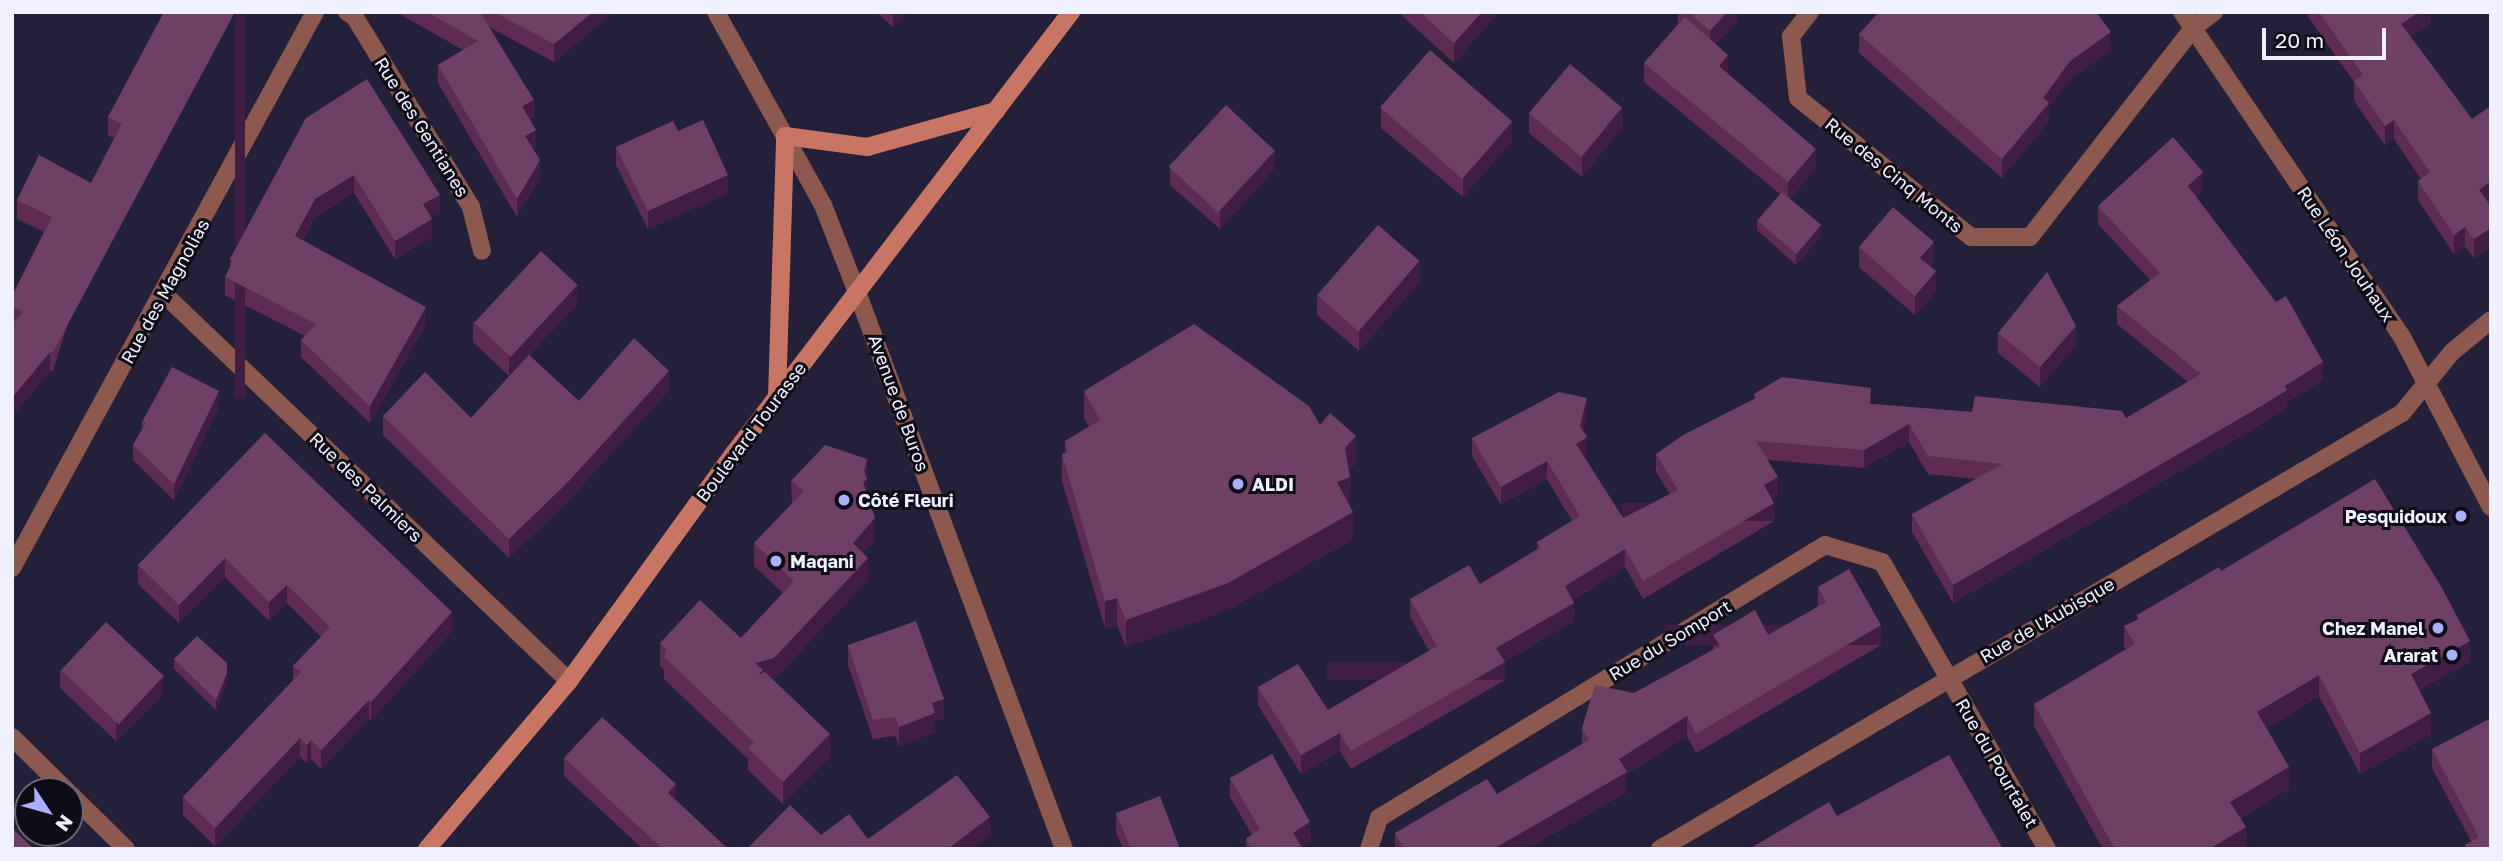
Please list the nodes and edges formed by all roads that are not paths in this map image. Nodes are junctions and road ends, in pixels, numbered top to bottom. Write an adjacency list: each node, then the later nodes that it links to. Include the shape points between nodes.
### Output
1 (315, 12): 13 (street, Rue des Magnolias)
2 (346, 12): 11 (street, Rue des Gentianes, via 354,16 471,207)
3 (716, 12): 10 (street, Avenue de Buros)
4 (1071, 12): 9 (main road, Boulevard Tourasse)
5 (1810, 12): 8 (street, Rue des Cinq Monts, via 1791,36 1798,98 1971,237 2030,237)
6 (2182, 12): 8 (street, Rue Léon Jouhaux)
7 (2214, 12): 8 (street)
8 (2194, 27): 15 (street, Rue Léon Jouhaux, via 2402,337)
9 (996, 111): 10 (main road, via 867,147); 12 (main road, Boulevard Tourasse)
10 (785, 136): 12 (street, Avenue de Buros, via 831,222); 16 (main road)
11 (482, 251)
12 (857, 292): 16 (main road, Boulevard Tourasse); 26 (street, Avenue de Buros)
13 (164, 294): 18 (street, Rue des Magnolias); 20 (street, Rue des Palmiers)
14 (2491, 320): 15 (street, Rue de l'Aubisque, via 2452,352)
15 (2427, 382): 17 (street, Rue Léon Jouhaux); 19 (street, Rue de l'Aubisque, via 2402,413)
16 (777, 397): 20 (main road, Boulevard Tourasse)
17 (2491, 507)
18 (12, 568)
19 (1947, 678): 27 (street, Rue du Somport, via 1882,562 1825,545 1379,818); 28 (street, Rue de l'Aubisque); 29 (street, Rue du Pourtalet)
20 (569, 681): 25 (main road, Boulevard Tourasse)
21 (12, 737): 22 (street)
22 (53, 777)
23 (84, 807): 24 (street)
24 (126, 849)
25 (427, 849)
26 (1063, 849)
27 (1369, 849)
28 (1660, 849)
29 (2047, 849)

